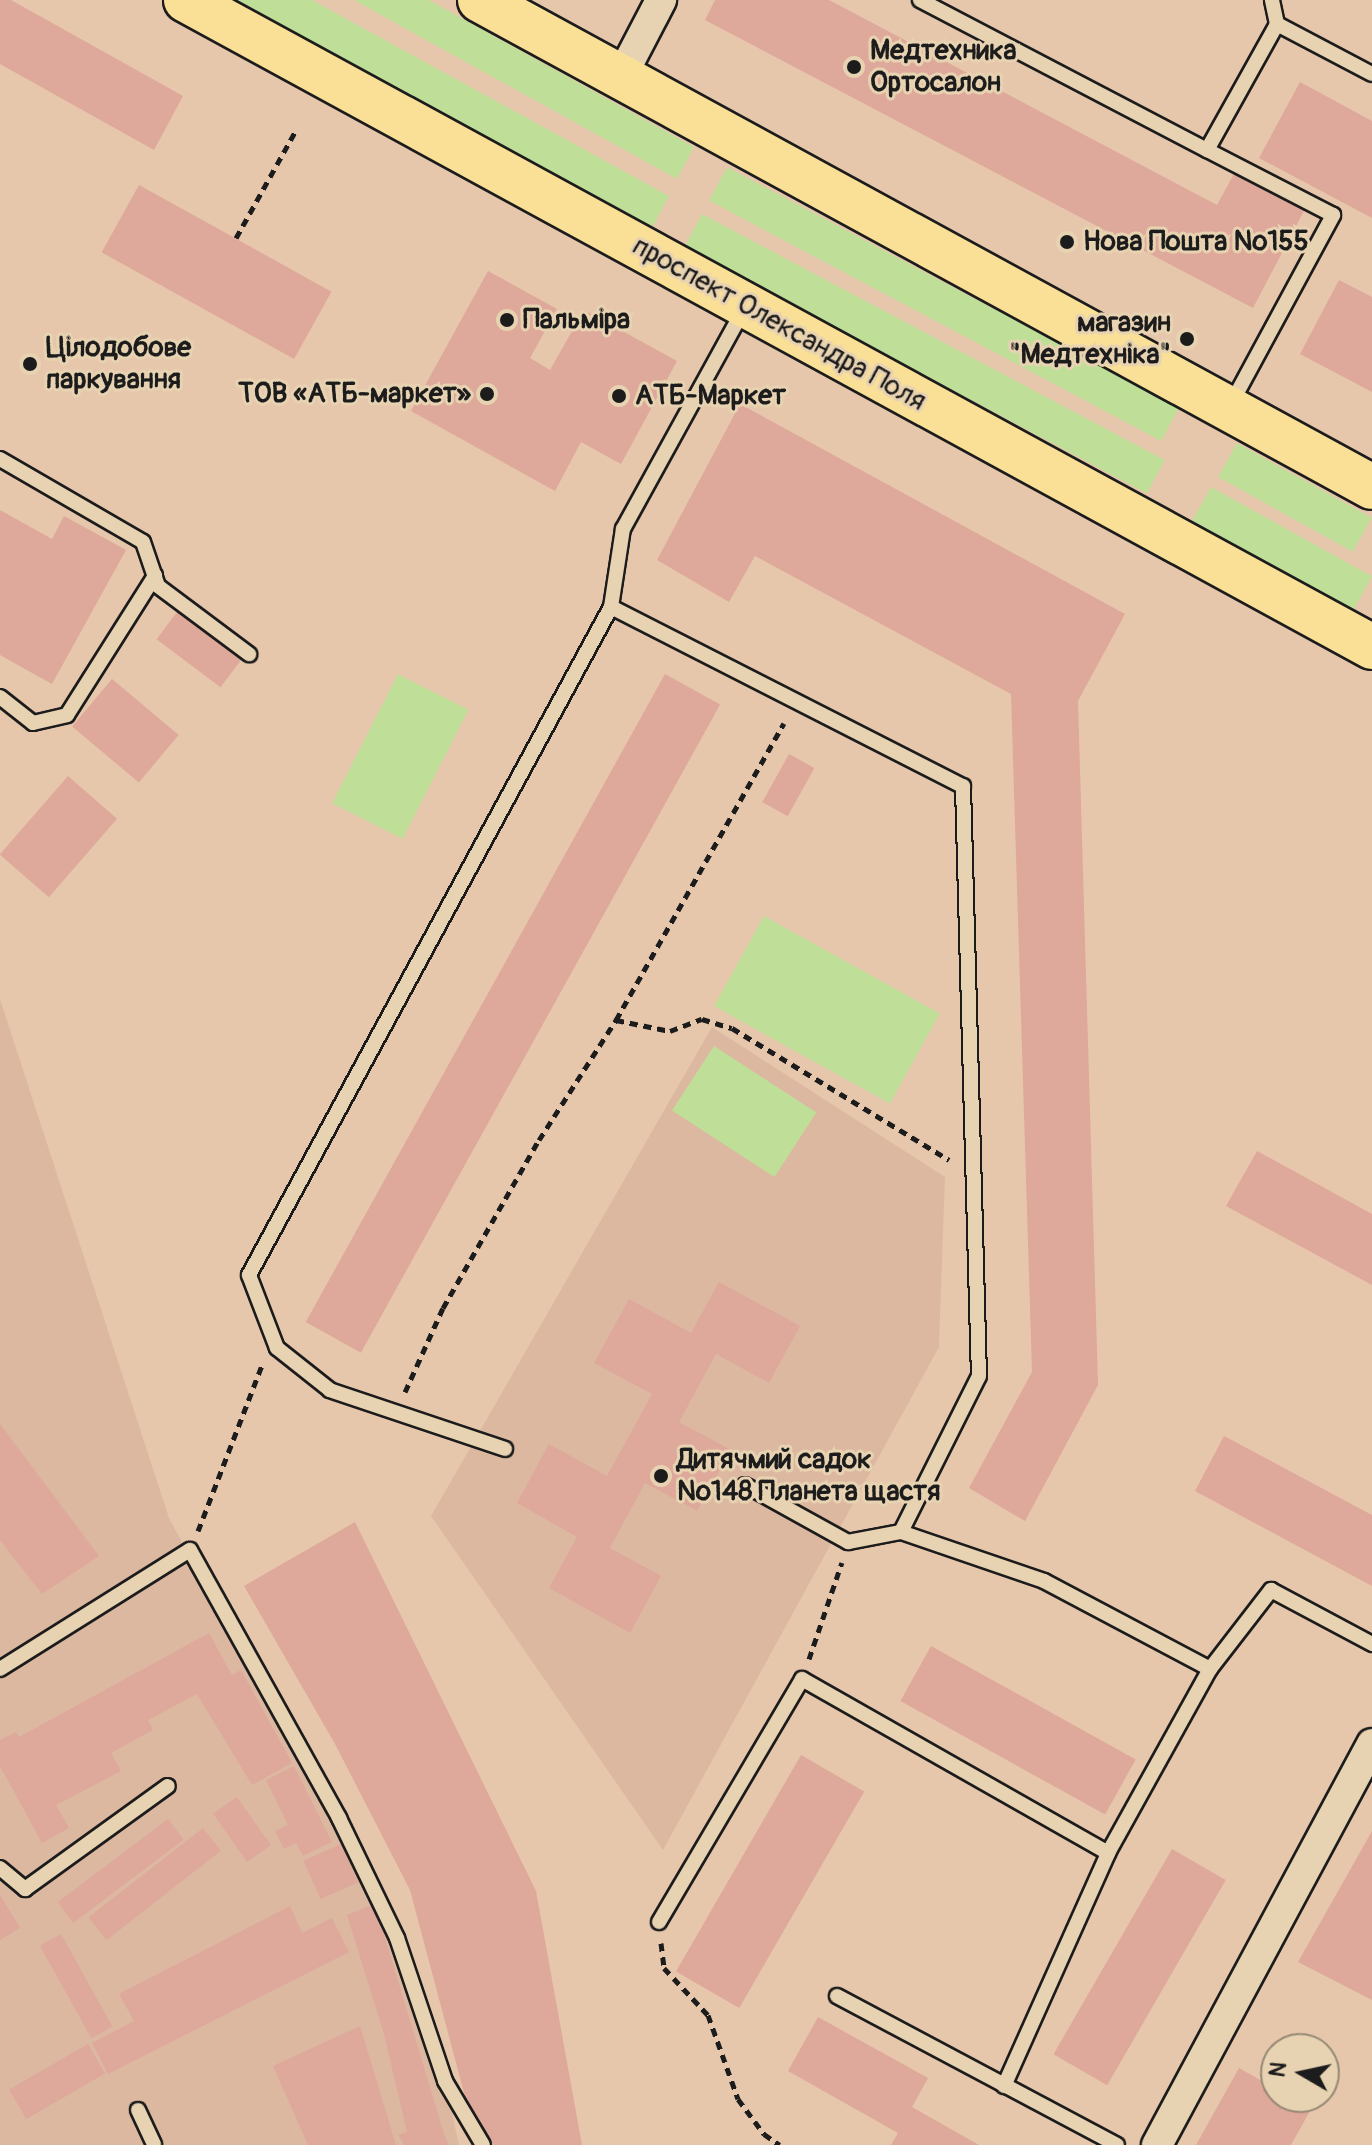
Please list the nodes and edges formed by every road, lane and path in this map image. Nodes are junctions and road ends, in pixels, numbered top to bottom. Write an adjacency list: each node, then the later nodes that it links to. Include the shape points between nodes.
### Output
1 (186, 0): 12 (main road, проспект Олександра Поля)
2 (480, 0): 8 (main road)
3 (661, 0): 8 (street)
4 (920, 0): 10 (lane)
5 (1272, 0): 6 (lane)
6 (1277, 24): 7 (lane); 10 (lane)
7 (1372, 74)
8 (621, 77): 13 (main road)
9 (296, 130): 11 (path)
10 (1207, 150): 13 (lane, via 1333,215)
11 (236, 238)
12 (745, 307): 17 (lane, via 623,529); 18 (main road, проспект Олександра Поля)
13 (1229, 408): 15 (main road)
14 (0, 459): 16 (lane, via 143,542)
15 (1372, 487)
16 (155, 576): 19 (lane, via 158,586); 20 (lane, via 67,715 33,723)
17 (611, 607): 21 (lane); 25 (lane, via 249,1275 277,1348 330,1390)
18 (1372, 647)
19 (249, 654)
20 (0, 697)
21 (797, 701): 22 (path); 23 (lane, via 963,786)
22 (616, 1020): 23 (path, via 670,1031 702,1019 732,1028); 25 (path, via 539,1140 443,1308)
23 (973, 1175): 28 (lane, via 979,1376)
24 (267, 1352): 30 (path)
25 (396, 1411): 26 (lane)
26 (505, 1449)
27 (745, 1485): 29 (lane)
28 (901, 1532): 29 (lane); 33 (lane, via 1044,1581)
29 (848, 1542): 34 (path)
30 (190, 1550): 32 (lane); 44 (lane, via 339,1818 397,1938 445,2081)
31 (1372, 1644): 33 (lane, via 1271,1590)
32 (0, 1669)
33 (1210, 1669): 37 (lane)
34 (802, 1679): 37 (lane); 39 (lane)
35 (1372, 1744): 47 (street)
36 (168, 1786): 38 (lane, via 25,1889)
37 (1108, 1853): 41 (lane)
38 (0, 1868)
39 (659, 1922): 45 (path, via 664,1968 708,2015 738,2099 764,2134)
40 (837, 1996): 41 (lane)
41 (1004, 2086): 46 (lane)
42 (138, 2110): 43 (lane)
43 (154, 2145)
44 (483, 2145)
45 (780, 2145)
46 (1117, 2145)
47 (1157, 2145)

